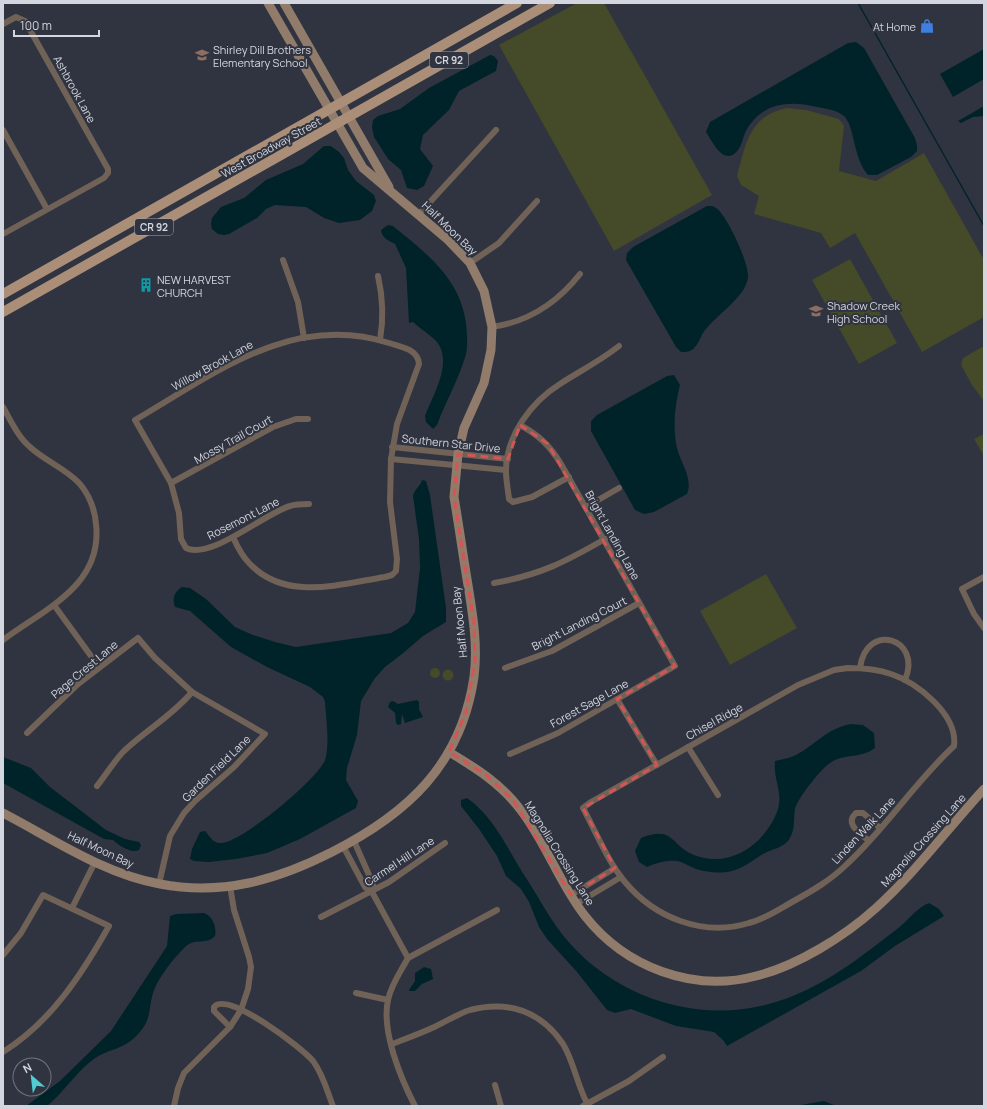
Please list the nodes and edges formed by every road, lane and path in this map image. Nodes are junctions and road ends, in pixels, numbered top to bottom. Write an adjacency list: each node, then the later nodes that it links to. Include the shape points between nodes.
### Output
1 (268, 3): 7 (street, Half Moon Bay)
2 (284, 3): 6 (street, Half Moon Bay)
3 (517, 3): 9 (main road, West Broadway Street / CR 92)
4 (550, 3): 8 (main road, West Broadway Street / CR 92)
5 (3, 24): 18 (street, Ashbrook Lane, via 16,17 25,21 107,166 108,173 104,178)
6 (310, 50): 7 (street); 10 (street, Half Moon Bay)
7 (298, 57): 11 (street, Half Moon Bay)
8 (454, 58): 9 (main road, via 419,71 413,70); 12 (main road, West Broadway Street / CR 92)
9 (408, 64): 10 (main road, West Broadway Street / CR 92)
10 (340, 102): 11 (main road, West Broadway Street / CR 92); 12 (street, Half Moon Bay)
11 (328, 109): 13 (street, Half Moon Bay); 25 (main road, West Broadway Street / CR 92)
12 (348, 117): 13 (main road, West Broadway Street / CR 92); 16 (street, Half Moon Bay)
13 (336, 124): 16 (street, Half Moon Bay, via 363,168); 26 (main road, West Broadway Street / CR 92)
14 (3, 130): 18 (street)
15 (496, 130): 19 (street)
16 (391, 190): 19 (street, Half Moon Bay)
17 (537, 202): 22 (street, via 499,243)
18 (47, 209): 20 (street)
19 (419, 214): 22 (street, Half Moon Bay)
20 (3, 234)
21 (283, 260): 28 (street, via 298,302)
22 (470, 263): 27 (street, Half Moon Bay, via 484,292)
23 (580, 274): 27 (street, via 568,288 541,310 506,325)
24 (378, 276): 29 (street, via 384,314)
25 (3, 294)
26 (3, 312)
27 (492, 327): 35 (street, Half Moon Bay, via 491,350 484,383 464,428)
28 (304, 338): 29 (street, Willow Brook Lane, via 334,335); 41 (street, Willow Brook Lane, via 255,351 135,420)
29 (380, 340): 34 (street, Willow Brook Lane, via 412,351 418,357 419,364 403,405)
30 (619, 346): 33 (street, via 598,362 550,390 532,407)
31 (3, 407): 50 (street, via 29,447 70,475 85,490 96,520 97,541 90,565 79,583)
32 (308, 419): 41 (street, Mossy Trail Court, via 296,419 274,427)
33 (520, 425): 37 (street); 40 (street, Bright Landing Lane, via 548,444)
34 (392, 447): 35 (street, Southern Star Drive); 36 (street)
35 (458, 454): 37 (street, Southern Star Drive); 38 (street, Half Moon Bay)
36 (391, 459): 38 (street, Southern Star Drive); 45 (street, via 390,502 397,559 396,572 392,575 314,588 288,586 257,571 242,554)
37 (508, 459): 39 (street)
38 (457, 465): 39 (street, Southern Star Drive); 63 (street, Half Moon Bay, via 454,497 474,623 475,661 466,712)
39 (506, 470): 40 (street, via 509,499 513,502 532,497)
40 (569, 476): 44 (street, Bright Landing Lane)
41 (171, 483): 45 (street, Rosemont Lane, via 179,513 181,539 186,548 202,549)
42 (619, 488): 44 (street)
43 (309, 504): 45 (street, Rosemont Lane, via 282,509)
44 (586, 507): 46 (street, Bright Landing Lane)
45 (233, 537)
46 (605, 539): 48 (street, via 572,558 536,574); 49 (street, Bright Landing Lane)
47 (984, 577): 51 (street, via 962,589)
48 (494, 583)
49 (639, 603): 53 (street, Bright Landing Lane); 55 (street, Bright Landing Court, via 552,651)
50 (54, 605): 52 (street); 54 (street)
51 (984, 628)
52 (3, 640)
53 (675, 666): 59 (street, Forest Sage Lane)
54 (99, 667): 58 (street, Page Crest Lane, via 138,638 155,658); 60 (street, Page Crest Lane)
55 (505, 668)
56 (860, 668): 57 (street, Chisel Ridge, via 871,668); 57 (street, via 862,657 870,646 878,640 895,641 904,649 910,663); 62 (street, Chisel Ridge, via 834,670 816,676)
57 (905, 680): 61 (street, Chisel Ridge, via 922,690 936,703 948,718)
58 (192, 692): 66 (street, via 165,720 122,752); 79 (street, Garden Field Lane, via 264,734 234,767 184,813 170,836)
59 (617, 699): 64 (street, Forest Sage Lane, via 558,733); 65 (street)
60 (27, 733)
61 (956, 735): 71 (street, Linden Walk Lane, via 954,746)
62 (688, 747): 65 (street, Chisel Ridge); 68 (street)
63 (449, 752): 72 (street, Half Moon Bay, via 424,786 403,807); 82 (street, Magnolia Crossing Lane, via 485,774 507,793 536,833)
64 (510, 754)
65 (657, 765): 69 (street, Chisel Ridge)
66 (97, 786)
67 (984, 789): 83 (street, Magnolia Crossing Lane, via 899,887 875,909 849,930 824,945 778,969 755,977 725,981 700,980 675,976 647,966 605,938)
68 (718, 795)
69 (583, 808): 77 (street, Linden Walk Lane)
70 (3, 812): 76 (street, Half Moon Bay)
71 (880, 828): 73 (street, Linden Walk Lane); 73 (street, via 863,813 856,813 852,817 852,826)
72 (354, 841): 75 (street, Half Moon Bay); 81 (street, via 373,884)
73 (869, 842): 78 (street, Linden Walk Lane, via 836,874 810,892 759,920 730,927 708,928 674,919 647,904)
74 (445, 843): 81 (street, Carmel Hill Lane)
75 (343, 846): 80 (street, Half Moon Bay, via 267,880); 81 (street, via 365,887)
76 (95, 862): 79 (street, Half Moon Bay, via 128,877); 84 (street)
77 (615, 868): 78 (street, Linden Walk Lane); 82 (street)
78 (621, 877): 83 (street)
79 (159, 884): 80 (street, Half Moon Bay, via 193,888)
80 (230, 886): 91 (street, via 250,967 248,989)
81 (372, 892): 86 (street, Carmel Hill Lane); 88 (street)
82 (571, 895): 83 (street, Magnolia Crossing Lane)
83 (576, 904)
84 (72, 908): 87 (street, via 43,894 21,933); 94 (street, via 109,926 90,960 58,1003 23,1037)
85 (497, 910): 88 (street)
86 (321, 916)
87 (3, 955)
88 (408, 958): 90 (street)
89 (356, 993): 90 (street)
90 (388, 1000): 93 (street, via 388,1023)
91 (241, 1010): 92 (street); 92 (street, via 222,1003 214,1007 216,1015); 99 (street, via 269,1026 305,1053 322,1077)
92 (230, 1027): 98 (street, via 184,1073)
93 (392, 1044): 97 (street, via 469,1011 503,1006 516,1008 541,1022 562,1043); 100 (street, via 405,1085)
94 (3, 1052)
95 (663, 1057): 97 (street, via 636,1077)
96 (495, 1085): 101 (street)
97 (585, 1105)
98 (174, 1106)
99 (333, 1106)
100 (415, 1106)
101 (501, 1106)

